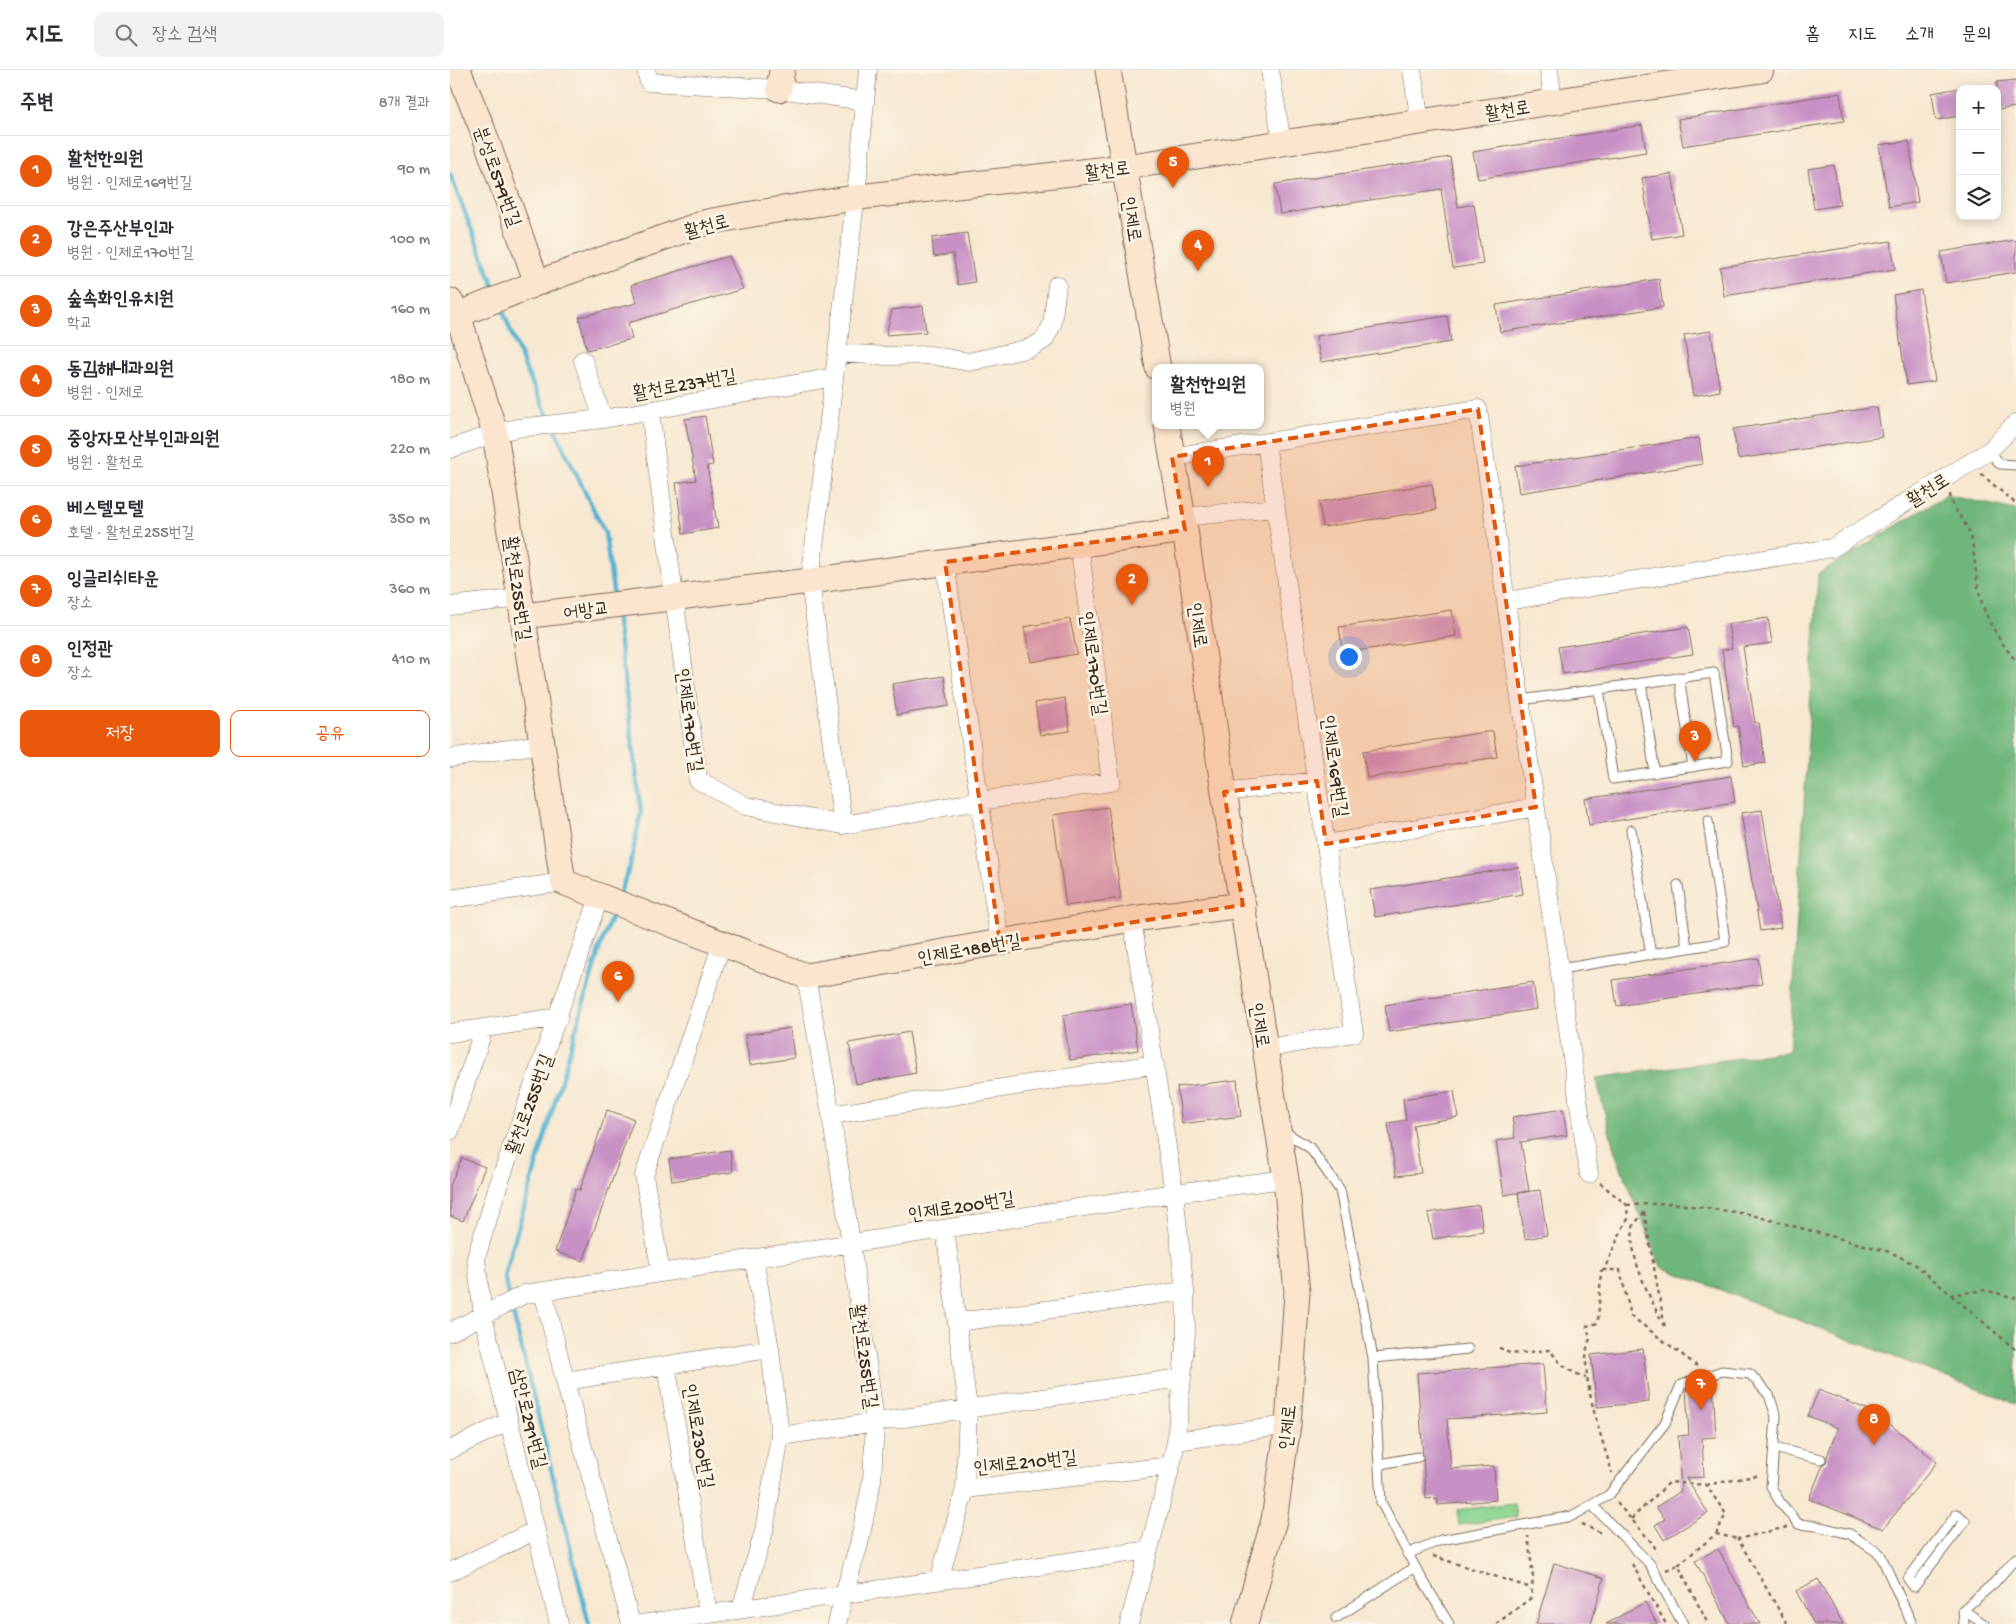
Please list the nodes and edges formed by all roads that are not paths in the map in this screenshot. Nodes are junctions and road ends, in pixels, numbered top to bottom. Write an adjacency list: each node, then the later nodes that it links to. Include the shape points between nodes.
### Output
1 (458, 70): 18 (street, 분성로579번길, via 482,128)
2 (646, 70): 10 (street, via 649,82)
3 (868, 70): 11 (street)
4 (1108, 70): 15 (street, 인제로)
5 (1270, 70): 14 (street)
6 (1412, 70): 13 (street)
7 (1549, 70): 12 (street)
8 (1761, 70): 9 (street, 활천로)
9 (1694, 75): 12 (street, 활천로)
10 (780, 80): 11 (street)
11 (864, 101): 16 (street)
12 (1553, 102): 13 (street, 활천로)
13 (1420, 122): 14 (street, 활천로)
14 (1282, 143): 15 (street, 활천로)
15 (1125, 167): 16 (street, 활천로); 22 (street, 인제로)
16 (855, 198): 18 (street, 활천로, via 707,222); 20 (street)
17 (1057, 285): 20 (street, via 1052,325 1044,340 1030,348 968,362 930,355)
18 (529, 287): 19 (street, 활천로)
19 (458, 311): 28 (street, 활천로255번길, via 482,387)
20 (837, 353): 23 (street)
21 (583, 360): 25 (street)
22 (1157, 364)
23 (834, 377): 24 (street, 활천로237번길); 38 (street)
24 (650, 411): 25 (street, 활천로237번길); 39 (street)
25 (603, 419): 28 (street, 활천로237번길)
26 (2016, 423): 31 (street, 활천로)
27 (1167, 429): 32 (street, 인제로)
28 (506, 430): 30 (street); 42 (street, 활천로255번길)
29 (1266, 443): 32 (street); 34 (street, 인제로169번길); 40 (street, via 1478,409)
30 (450, 448)
31 (1989, 451): 33 (lane, via 2000,464); 40 (street, 활천로, via 1832,548)
32 (1172, 457): 35 (street, 인제로)
33 (2016, 465)
34 (1276, 508): 35 (street); 51 (street, 인제로169번길)
35 (1184, 524): 36 (street); 52 (street, 인제로)
36 (1079, 544): 37 (street); 53 (street, 인제로170번길, via 1110,782)
37 (946, 562): 38 (street); 53 (street)
38 (810, 581): 39 (street); 56 (street)
39 (674, 598): 42 (street, 어방교); 56 (street, 인제로170번길, via 698,780 746,806)
40 (1507, 601): 46 (street)
41 (450, 606): 42 (street)
42 (529, 610): 47 (street, 활천로255번길)
43 (1680, 678): 44 (lane); 49 (lane); 49 (lane, via 1714,673 1728,761)
44 (1641, 683): 45 (lane); 50 (lane)
45 (1599, 689): 46 (lane); 50 (lane, via 1613,779)
46 (1521, 700): 54 (street)
47 (541, 744): 48 (street); 59 (street, 활천로255번길)
48 (450, 758)
49 (1693, 767): 50 (lane)
50 (1655, 773)
51 (1317, 781): 52 (street); 58 (street, 인제로169번길)
52 (1224, 792): 63 (street, 인제로)
53 (979, 801): 56 (street, 인제로170번길); 66 (street)
54 (1536, 807): 58 (street); 69 (street)
55 (1708, 820): 67 (lane, via 1725,942)
56 (843, 826)
57 (1631, 830): 68 (lane)
58 (1326, 844): 74 (street, 인제로169번길, via 1354,1033)
59 (563, 882): 61 (street); 62 (street)
60 (1678, 885): 67 (lane)
61 (604, 897): 65 (street); 71 (street, 활천로255번길)
62 (450, 899)
63 (1242, 905): 64 (street, 인제로188번길); 74 (street, 인제로)
64 (1132, 919): 66 (street, 인제로188번길); 75 (street)
65 (722, 943): 70 (street); 85 (street, via 644,1176)
66 (1000, 943): 70 (street, 인제로188번길)
67 (1687, 948): 68 (lane)
68 (1651, 954): 69 (lane)
69 (1560, 969): 79 (street)
70 (806, 976): 76 (street, 활천로255번길)
71 (558, 1017): 72 (street); 88 (street, 활천로255번길, via 476,1258)
72 (484, 1028): 73 (street); 78 (street)
73 (450, 1033)
74 (1264, 1048): 77 (street, 인제로)
75 (1155, 1064): 76 (street); 81 (street)
76 (831, 1115): 83 (street, 활천로255번길)
77 (1277, 1127): 80 (street, 인제로); 93 (lane, via 1310,1148 1340,1190)
78 (450, 1131)
79 (1589, 1174)
80 (1286, 1178): 81 (street, 인제로200번길); 100 (street, 인제로, via 1297,1292)
81 (1174, 1193): 82 (street, 인제로200번길); 86 (street)
82 (945, 1229): 83 (street, 인제로200번길); 89 (street, 인제로210번길)
83 (851, 1243): 84 (street, 인제로200번길); 99 (street, 활천로255번길)
84 (754, 1258): 85 (street, 인제로200번길); 91 (street)
85 (661, 1273): 87 (street, 인제로200번길)
86 (1184, 1291): 89 (street); 95 (street, via 1186,1334)
87 (543, 1292): 88 (street, 인제로200번길, via 525,1294); 96 (street)
88 (488, 1314): 90 (street); 98 (street, 삼안로291번길)
89 (958, 1322): 97 (street, 인제로210번길)
90 (450, 1332)
91 (770, 1349): 94 (street); 101 (street)
92 (1468, 1349): 93 (lane)
93 (1373, 1358): 107 (lane)
94 (666, 1365): 96 (street, 인제로230번길); 123 (street, 인제로230번길)
95 (1180, 1378): 97 (street); 102 (street)
96 (565, 1381): 126 (street)
97 (968, 1409): 99 (street); 109 (street, 인제로210번길)
98 (509, 1421): 104 (street); 111 (street, 삼안로291번길)
99 (875, 1422): 101 (street); 120 (street, 활천로255번길, via 872,1480 859,1544)
100 (1288, 1425): 102 (street); 130 (street, 인제로, via 1274,1520)
101 (780, 1436): 121 (street, via 764,1531)
102 (1176, 1441): 108 (street)
103 (1774, 1448): 106 (lane); 110 (lane, via 1776,1416 1770,1395 1750,1374 1722,1371 1708,1375 1681,1385 1665,1423 1609,1495); 119 (lane, via 1771,1487 1798,1524 1850,1534 1880,1554)
104 (450, 1450)
105 (1418, 1457): 107 (lane)
106 (1821, 1459)
107 (1380, 1464): 113 (lane, via 1381,1502)
108 (1171, 1466): 109 (street, 인제로210번길); 112 (street)
109 (965, 1489): 117 (street)
110 (1592, 1505): 113 (lane, via 1572,1516 1441,1540); 132 (lane, via 1650,1564)
111 (536, 1530): 116 (street); 125 (street, 삼안로291번길)
112 (1149, 1550): 117 (street); 129 (street)
113 (1407, 1554): 115 (lane)
114 (2016, 1558): 122 (lane)
115 (1414, 1567): 124 (lane); 131 (lane)
116 (450, 1572)
117 (939, 1580): 120 (street)
118 (1910, 1582): 118 (lane, via 1908,1579 1957,1514 1965,1520 1914,1587); 119 (lane)
119 (1896, 1590): 133 (lane)
120 (844, 1594): 121 (street); 128 (street, 활천로255번길)
121 (741, 1609): 123 (street)
122 (1963, 1610): 134 (lane); 135 (lane)
123 (708, 1614): 127 (street)
124 (1336, 1618)
125 (559, 1624)
126 (631, 1624)
127 (641, 1624)
128 (837, 1624)
129 (1129, 1624)
130 (1246, 1624)
131 (1449, 1624)
132 (1683, 1624)
133 (1912, 1624)
134 (1964, 1624)
135 (1984, 1624)

